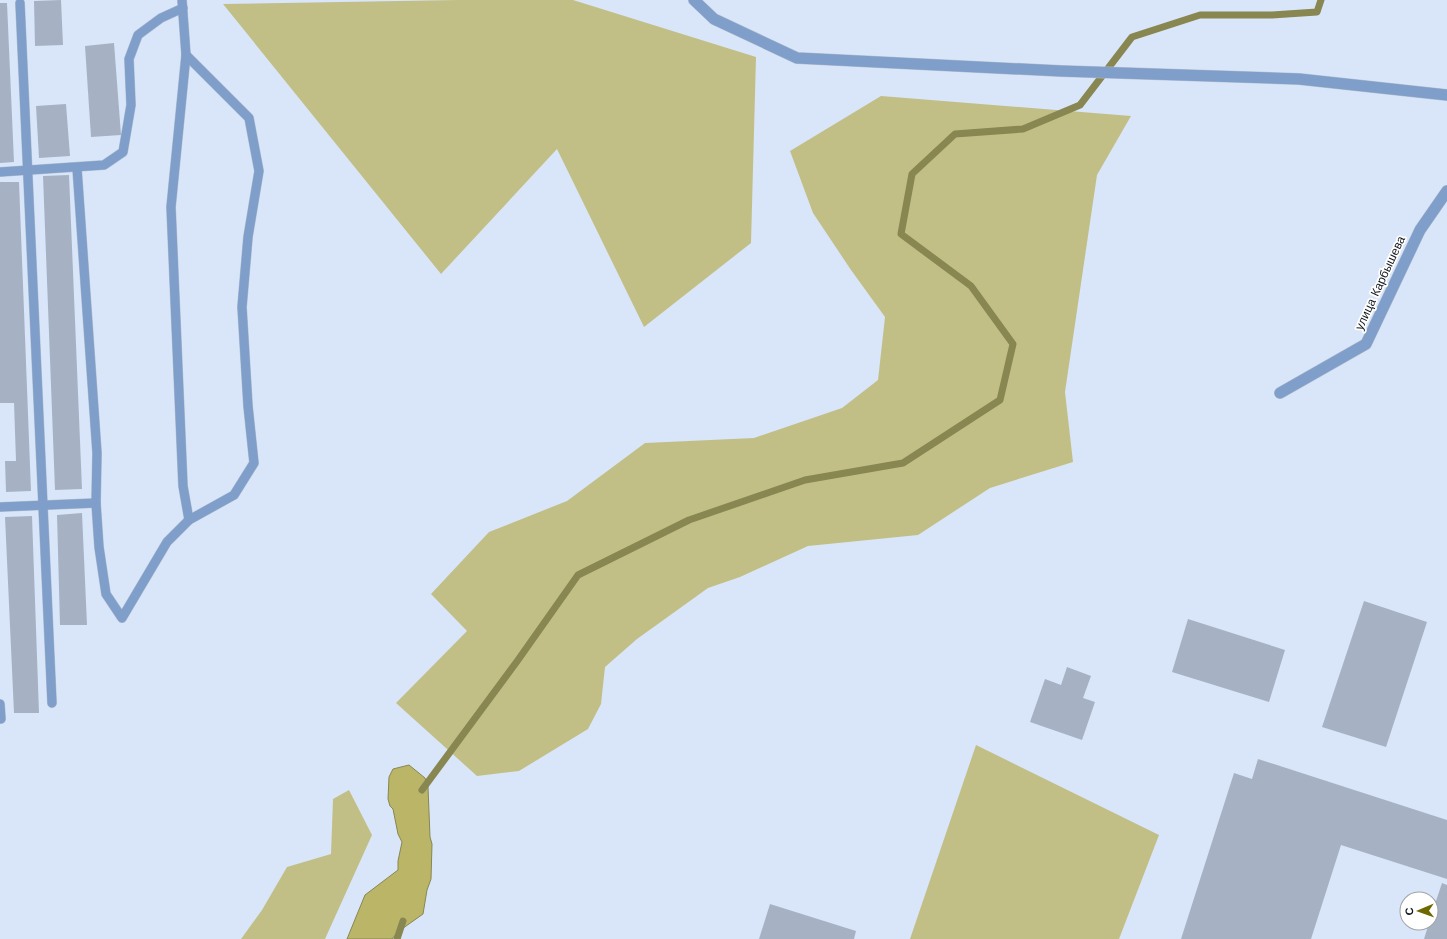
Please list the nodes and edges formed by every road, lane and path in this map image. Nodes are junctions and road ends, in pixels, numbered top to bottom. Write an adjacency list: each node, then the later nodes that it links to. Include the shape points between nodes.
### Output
1 (694, 0): 5 (street, via 714,19 796,58 1299,79)
2 (20, 3): 7 (lane)
3 (183, 4): 4 (lane); 6 (lane, via 138,35 128,58 131,105 123,152 104,166)
4 (186, 55): 14 (lane, via 170,207 183,486); 14 (lane, via 249,118 259,171 248,238 242,307 254,463 234,495)
5 (1447, 95)
6 (77, 168): 7 (lane); 11 (lane, via 97,453)
7 (27, 170): 8 (lane); 12 (lane)
8 (0, 172)
9 (1447, 191): 10 (street, улица Карбышева, via 1420,230 1366,344)
10 (1280, 393)
11 (96, 503): 12 (lane); 14 (lane, via 106,594 122,618 167,542)
12 (42, 505): 13 (lane); 15 (lane)
13 (0, 507)
14 (189, 520)
15 (52, 702)
16 (0, 704): 17 (lane)
17 (1, 719)

